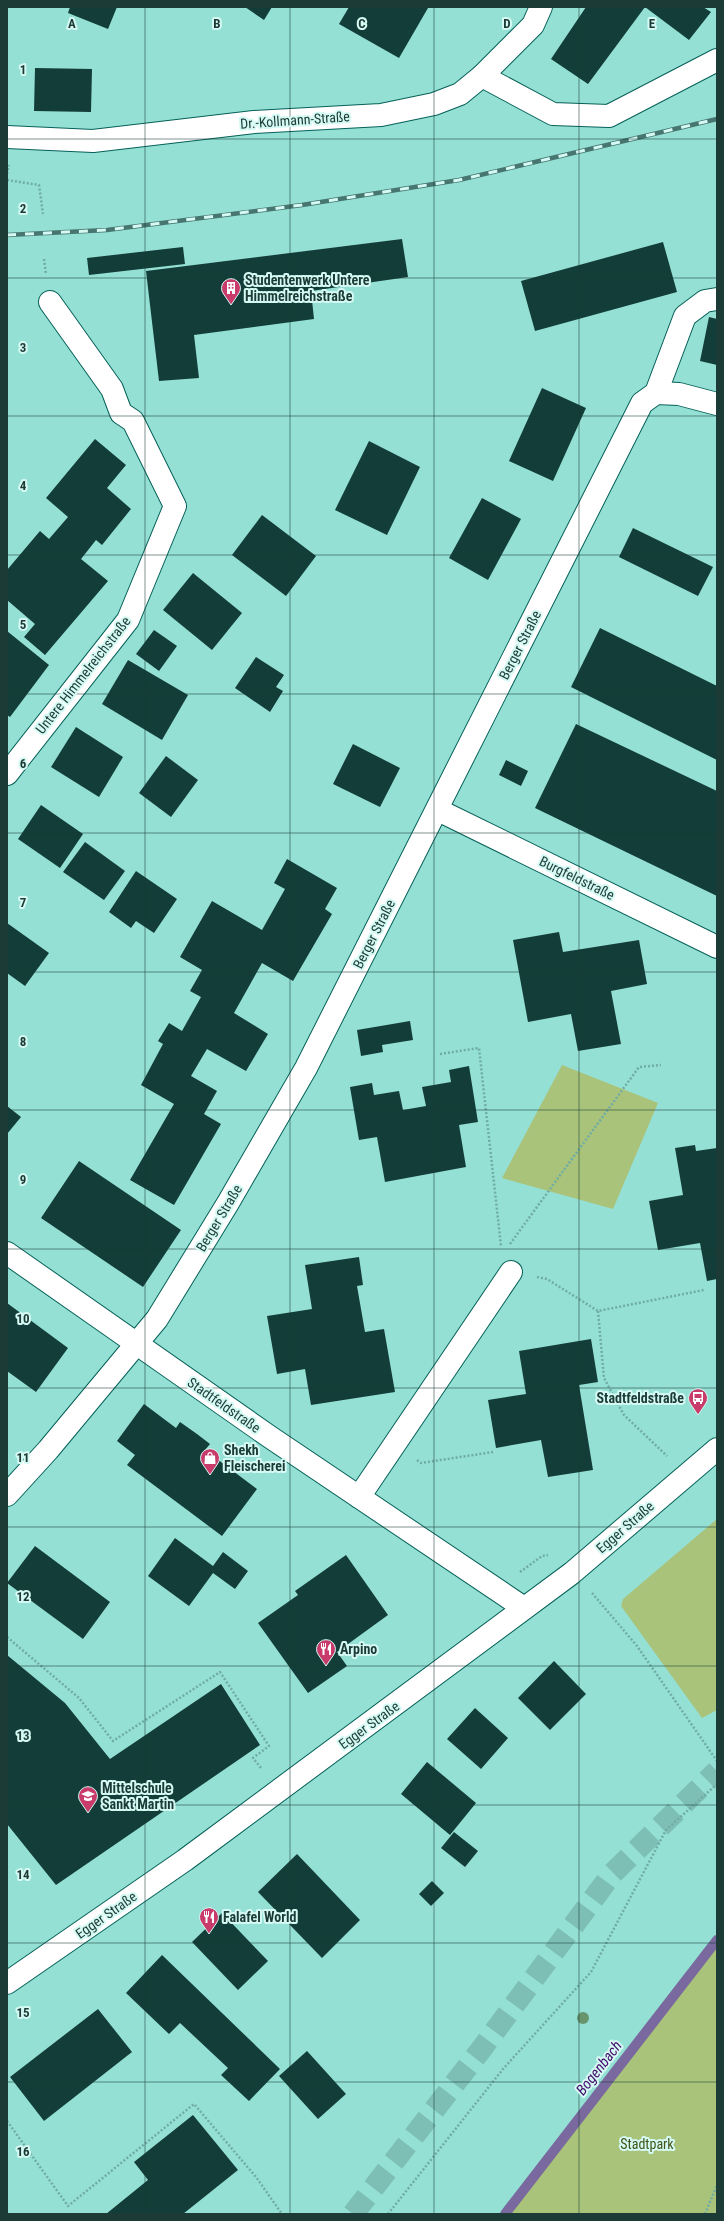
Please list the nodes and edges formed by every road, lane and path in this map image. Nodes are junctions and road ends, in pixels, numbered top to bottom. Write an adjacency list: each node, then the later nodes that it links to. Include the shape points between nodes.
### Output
1 (541, 7): 3 (street, Dr.-Kollmann-Straße, via 533,25)
2 (717, 60): 3 (street, via 608,116 553,114)
3 (482, 76): 4 (street, Dr.-Kollmann-Straße, via 460,94 434,104 381,115 254,122 93,141)
4 (7, 138)
5 (7, 180): 6 (path, via 39,185)
6 (43, 214)
7 (717, 299): 9 (street, via 705,301 685,316)
8 (50, 302): 11 (street, Untere Himmelreichstraße, via 112,389 121,413 134,421 175,506 128,620)
9 (656, 394): 10 (street, via 679,394); 12 (street, Berger Straße, via 642,403)
10 (717, 404)
11 (7, 774)
12 (438, 810): 13 (street, Burgfeldstraße); 20 (street, Berger Straße, via 306,1068 228,1204 157,1319)
13 (717, 947)
14 (440, 1054): 17 (path, via 479,1048)
15 (661, 1065): 17 (path, via 639,1066)
16 (7, 1252): 20 (street, Stadtfeldstraße)
17 (507, 1264): 19 (path, via 547,1279); 21 (street)
18 (704, 1290): 19 (path)
19 (598, 1311): 24 (path, via 604,1378 624,1415)
20 (136, 1342): 25 (street, Berger Straße, via 48,1450); 26 (street, Stadtfeldstraße)
21 (395, 1443): 23 (path, via 421,1464); 26 (street)
22 (717, 1449): 24 (street, Egger Straße)
23 (493, 1452)
24 (686, 1474): 28 (street, Egger Straße, via 572,1573)
25 (7, 1495)
26 (359, 1497): 28 (street, Stadtfeldstraße)
27 (605, 1606): 30 (path, via 637,1646)
28 (524, 1608): 33 (street, Egger Straße, via 185,1860)
29 (7, 1637): 31 (path, via 79,1698 113,1741 220,1672 269,1746 253,1758)
30 (717, 1761)
31 (261, 1768)
32 (717, 1784): 37 (path, via 666,1830 591,1972 503,2069)
33 (7, 1983)
34 (7, 2121): 36 (path, via 68,2206 194,2104 256,2177)
35 (717, 2185): 38 (path)
36 (282, 2214)
37 (388, 2214)
38 (705, 2214)

